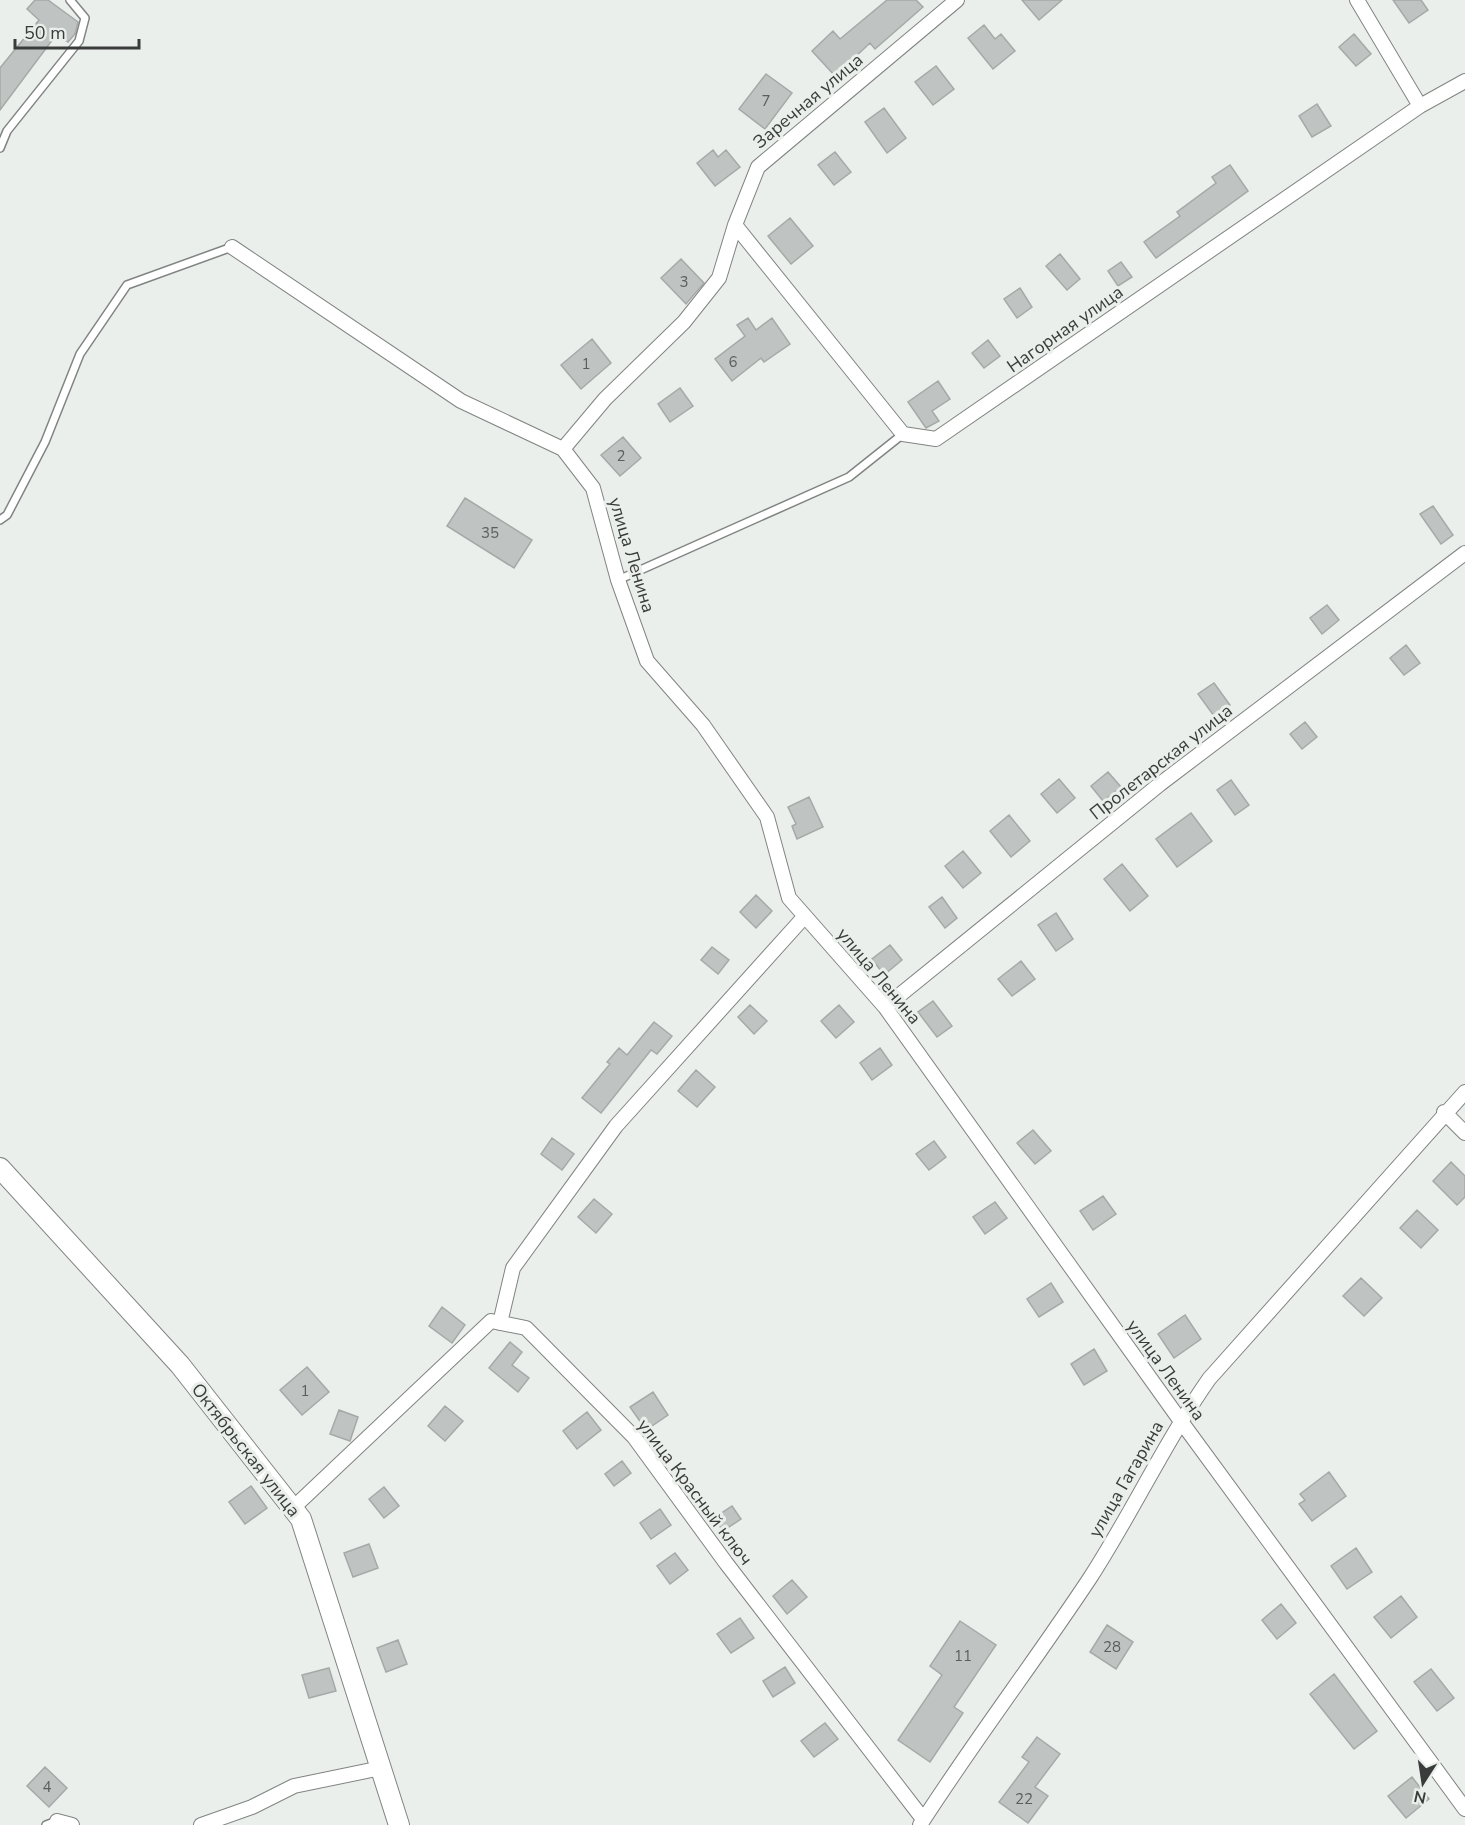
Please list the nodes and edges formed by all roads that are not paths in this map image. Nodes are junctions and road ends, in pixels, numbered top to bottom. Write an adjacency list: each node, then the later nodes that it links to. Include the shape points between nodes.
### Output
1 (70, 0): 6 (lane, via 85,18 79,41 7,131)
2 (957, 0): 7 (street, Заречная улица, via 758,167)
3 (1357, 0): 5 (street)
4 (1465, 81): 5 (street, Нагорная улица)
5 (1420, 106): 9 (street, Нагорная улица, via 936,439)
6 (0, 148)
7 (735, 225): 9 (street); 10 (street, Заречная улица, via 718,278 684,322 605,399)
8 (232, 247): 10 (street, улица Ленина, via 461,401); 11 (lane, via 127,285 80,354 45,442 7,514)
9 (903, 434): 13 (lane, via 849,477)
10 (563, 449): 13 (street, улица Ленина, via 593,488)
11 (0, 520)
12 (1465, 553): 15 (street, Пролетарская улица, via 1160,784)
13 (618, 580): 14 (street, улица Ленина, via 647,661 703,725 767,817 789,898)
14 (805, 916): 15 (street, улица Ленина); 20 (street, via 616,1126 513,1268)
15 (885, 1007): 21 (street, улица Ленина)
16 (1465, 1092): 17 (street, улица Гагарина)
17 (1444, 1112): 18 (street); 21 (street, улица Гагарина, via 1209,1379)
18 (1465, 1133)
19 (0, 1168): 22 (street, Октябрьская улица, via 180,1365)
20 (500, 1323): 22 (street, via 491,1321); 25 (street, улица Красный ключ, via 526,1328 634,1437)
21 (1180, 1420): 24 (street, улица Ленина); 25 (street, улица Гагарина, via 1152,1475 1090,1577)
22 (292, 1509): 23 (street, Октябрьская улица, via 301,1520)
23 (381, 1768): 28 (street, via 294,1786 252,1807); 29 (street, Октябрьская улица)
24 (1465, 1809)
25 (922, 1822)
26 (52, 1823): 27 (street)
27 (72, 1825)
28 (201, 1825)
29 (399, 1825)

